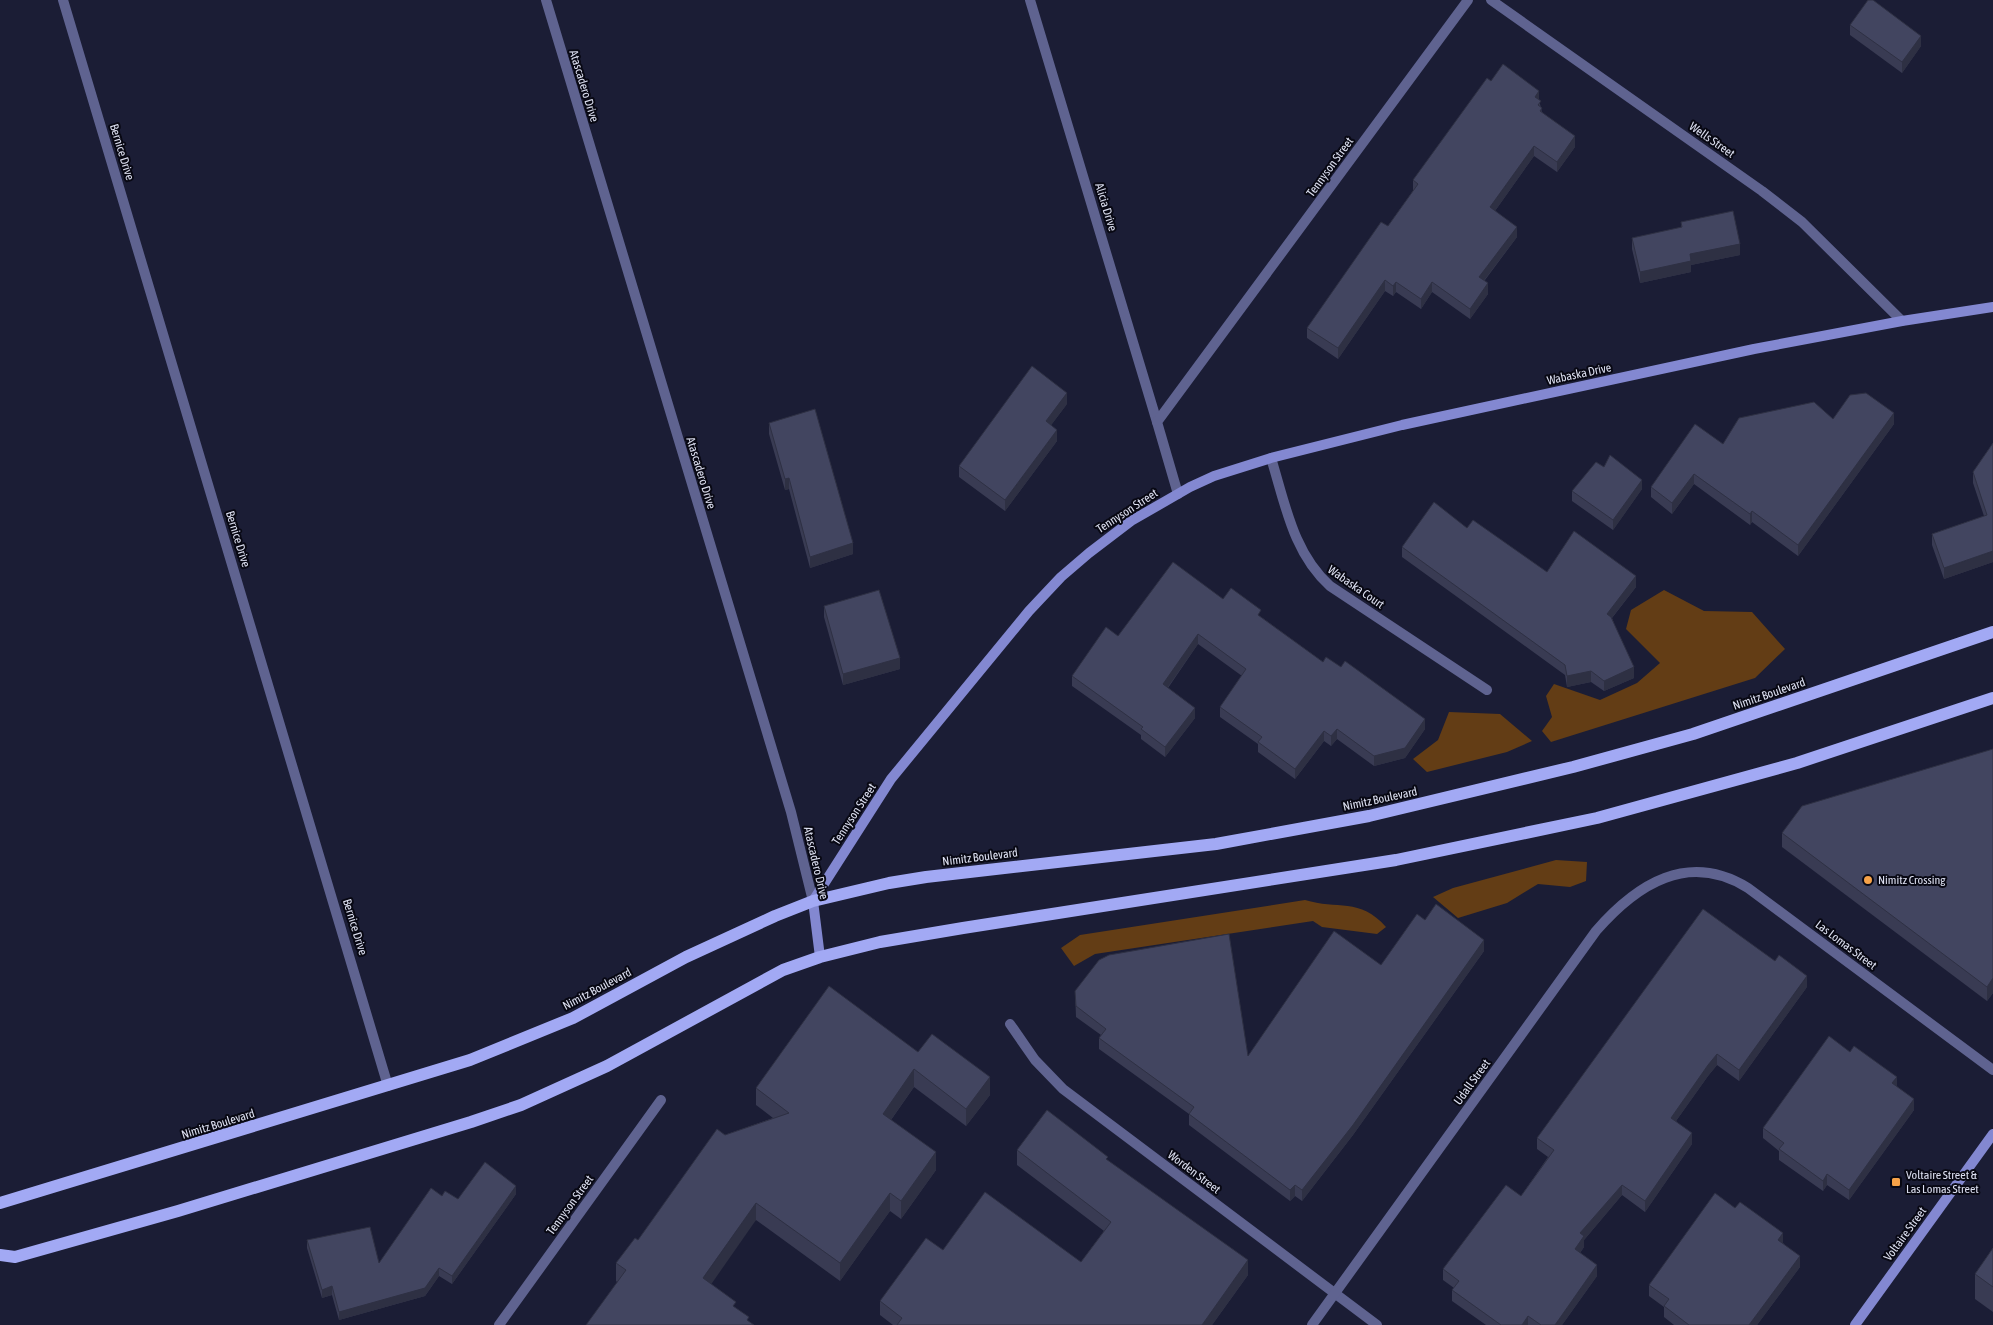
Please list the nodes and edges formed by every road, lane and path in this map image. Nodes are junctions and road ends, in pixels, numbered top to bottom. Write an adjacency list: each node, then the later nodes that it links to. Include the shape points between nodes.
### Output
1 (64, 0): 19 (street, Bernice Drive)
2 (546, 0): 15 (street, Atascadero Drive, via 791,812)
3 (1030, 0): 8 (street, Alicia Drive)
4 (1468, 0): 8 (street, Tennyson Street)
5 (1491, 0): 7 (street, Wells Street, via 1789,212)
6 (1993, 307): 7 (main road, Wabaska Drive)
7 (1902, 321): 9 (main road, Wabaska Drive, via 1754,349 1412,423)
8 (1157, 422): 10 (street, Tennyson Street)
9 (1272, 458): 10 (main road, Wabaska Drive, via 1214,476); 12 (street, Wabaska Court, via 1299,546 1318,576)
10 (1178, 494): 15 (main road, Tennyson Street, via 1131,521 1089,553 1029,611 891,779)
11 (1993, 632): 15 (main road, Nimitz Boulevard, via 1693,734 1573,767 1369,816 1216,844 926,877)
12 (1487, 690)
13 (1993, 698): 16 (main road, via 1797,763 1597,818 1396,860 944,931)
14 (1672, 874): 18 (street, Las Lomas Street, via 1701,871 1726,876 1748,888); 24 (street, Udall Street, via 1632,896 1596,931)
15 (813, 901): 16 (main road, Atascadero Drive); 19 (main road, Nimitz Boulevard, via 686,956 606,1002 536,1034 470,1060)
16 (820, 957): 23 (main road, via 783,970 607,1066 521,1105 178,1212 15,1257)
17 (1010, 1024): 24 (street, Worden Street, via 1035,1060 1063,1089)
18 (1993, 1070)
19 (388, 1086): 22 (main road, Nimitz Boulevard)
20 (661, 1100): 25 (street, Tennyson Street)
21 (1993, 1134): 28 (main road, Voltaire Street)
22 (0, 1203)
23 (0, 1255)
24 (1335, 1294): 26 (street, Udall Street); 27 (street, Worden Street)
25 (499, 1325)
26 (1312, 1325)
27 (1377, 1325)
28 (1855, 1325)

